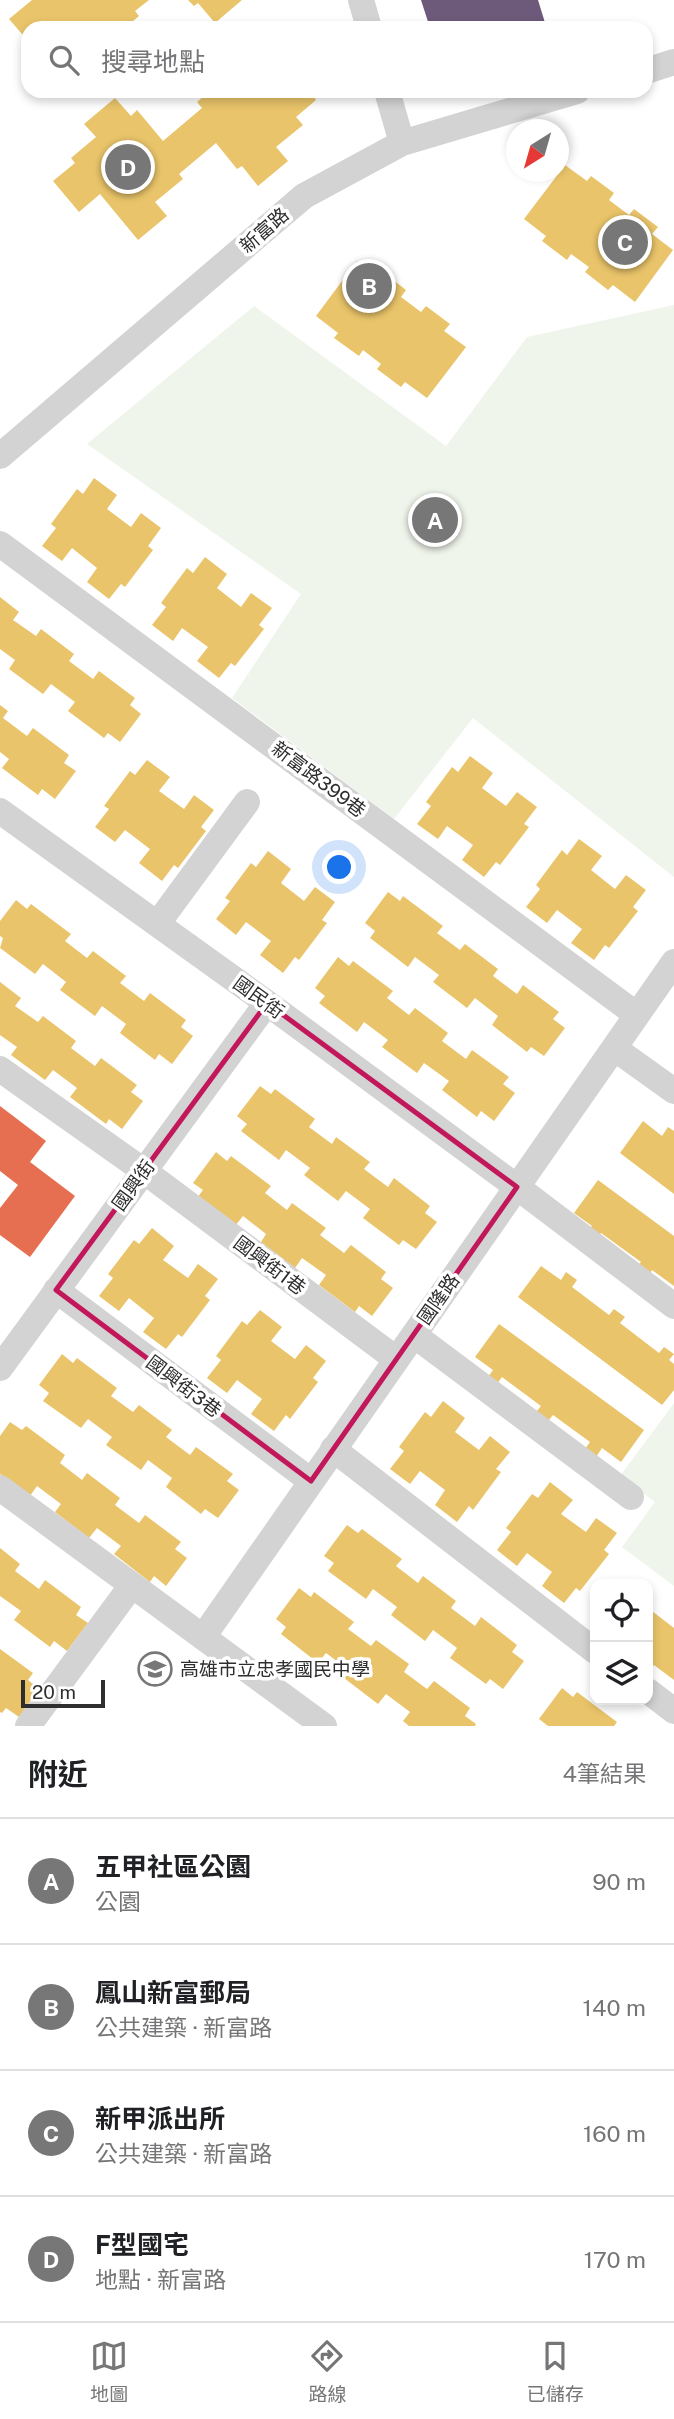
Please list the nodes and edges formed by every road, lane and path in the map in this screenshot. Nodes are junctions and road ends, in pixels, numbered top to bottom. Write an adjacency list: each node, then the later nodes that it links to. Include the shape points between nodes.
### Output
1 (361, 0): 2 (street)
2 (367, 21)
3 (674, 62): 4 (street)
4 (653, 69)
5 (389, 98): 7 (street)
6 (553, 98): 7 (street, 新富路)
7 (402, 143): 8 (street, 新富路, via 304,196)
8 (0, 456)
9 (0, 544): 15 (street, 新富路399巷)
10 (247, 802): 12 (street)
11 (2, 817): 12 (street, 國民街)
12 (158, 923): 14 (street, 國民街)
13 (674, 962): 15 (street, 國隆路)
14 (267, 1003): 19 (street, 國興街); 20 (street, 國民街)
15 (637, 1015): 16 (street, 國隆路)
16 (614, 1048): 18 (street); 20 (street, 國隆路)
17 (0, 1069): 19 (street, 國興街1巷)
18 (674, 1091)
19 (144, 1171): 21 (street, 國興街); 24 (street, 國興街1巷)
20 (517, 1187): 22 (street, 國民街); 23 (street, 國隆路)
21 (57, 1290): 25 (street, 國興街); 27 (street, 國興街3巷)
22 (674, 1306)
23 (414, 1335): 24 (street, 國隆路); 29 (street)
24 (396, 1359): 26 (street, 國隆路)
25 (2, 1362)
26 (333, 1449): 27 (street, 國隆路); 32 (street)
27 (311, 1481): 31 (street, 國隆路)
28 (0, 1488): 30 (street)
29 (631, 1497)
30 (132, 1585): 31 (street); 35 (street)
31 (203, 1637): 36 (street)
32 (590, 1647)
33 (653, 1695): 34 (street)
34 (674, 1711)
35 (27, 1726)
36 (324, 1726)

